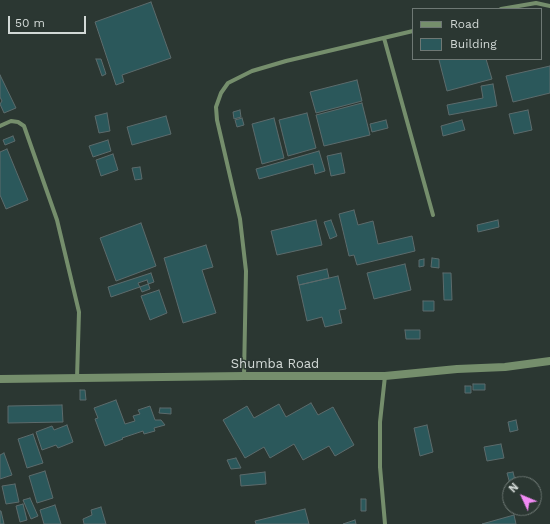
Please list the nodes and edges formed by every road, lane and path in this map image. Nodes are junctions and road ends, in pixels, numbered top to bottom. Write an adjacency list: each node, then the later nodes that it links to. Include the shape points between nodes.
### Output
1 (550, 6): 2 (lane, via 536,3)
2 (507, 8)
3 (412, 31): 4 (lane)
4 (384, 38): 6 (lane); 8 (lane, via 252,71 228,83 218,99 217,120 240,219 246,271)
5 (0, 126): 10 (lane, via 11,121 24,126 57,220 79,312)
6 (433, 215)
7 (550, 361): 9 (street, Shumba Road)
8 (244, 376): 9 (street, Shumba Road); 10 (street, Shumba Road)
9 (385, 376): 12 (lane, via 380,422 380,467)
10 (77, 378): 11 (street, Shumba Road)
11 (0, 380)
12 (385, 524)

